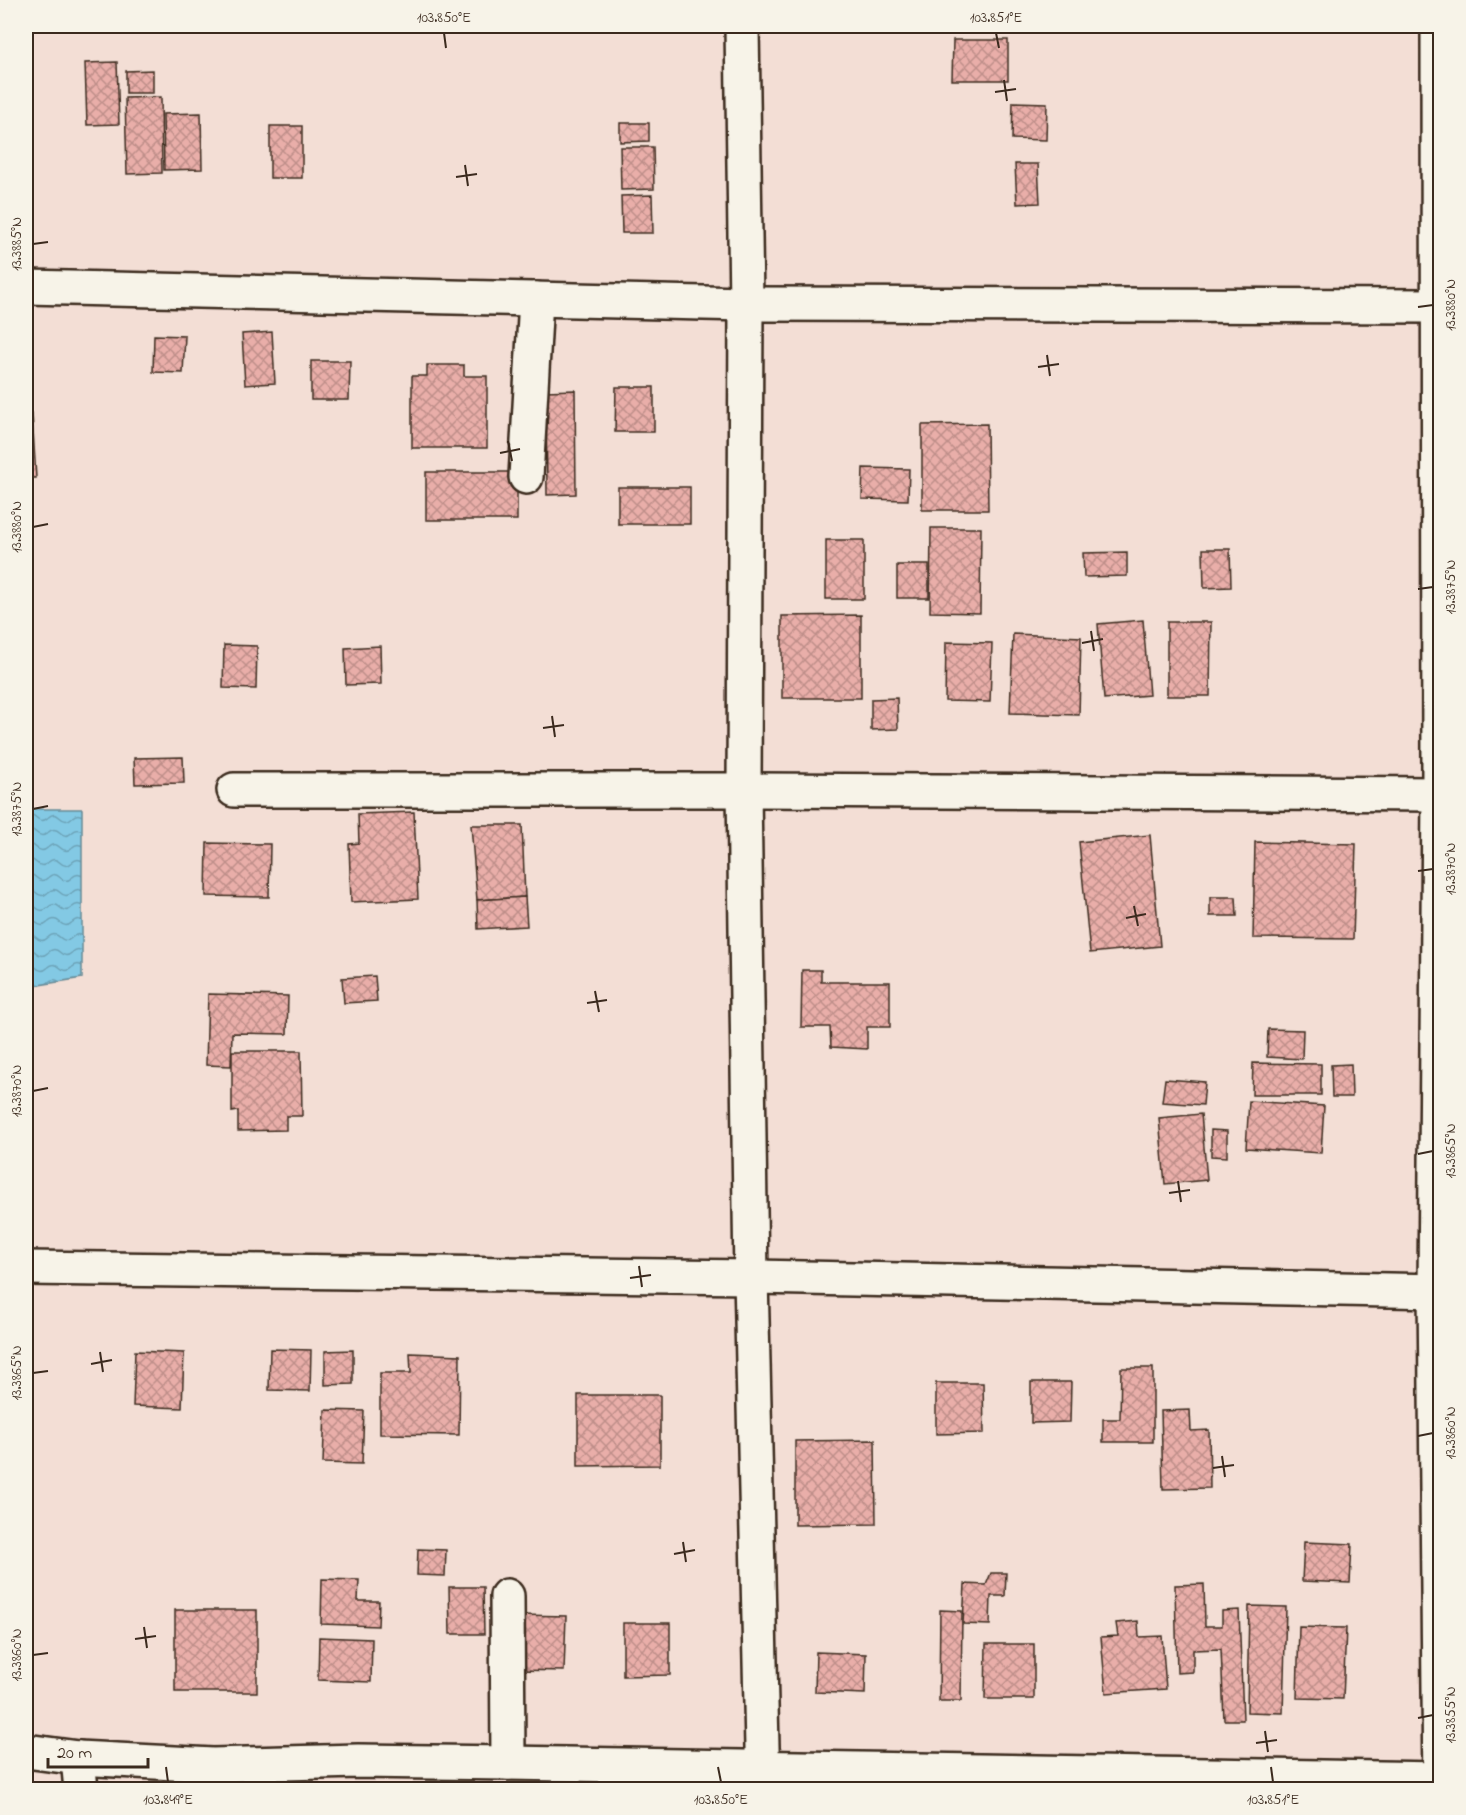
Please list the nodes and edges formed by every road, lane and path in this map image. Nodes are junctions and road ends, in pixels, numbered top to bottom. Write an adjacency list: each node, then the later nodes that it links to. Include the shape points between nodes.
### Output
1 (742, 26): 5 (street)
2 (1438, 26): 6 (street)
3 (26, 287): 4 (street)
4 (536, 299): 5 (street); 7 (street)
5 (746, 304): 6 (street); 9 (street)
6 (1439, 306): 10 (street)
7 (526, 477)
8 (234, 790): 9 (street)
9 (744, 790): 10 (street); 12 (street)
10 (1440, 794): 13 (street)
11 (26, 1268): 12 (street)
12 (751, 1277): 13 (street); 18 (street)
13 (1438, 1291): 19 (street)
14 (507, 1596): 16 (street)
15 (26, 1751): 17 (street)
16 (508, 1762): 17 (street, via 213,1765); 18 (street)
17 (80, 1774)
18 (762, 1779): 19 (street)
19 (1440, 1782)

